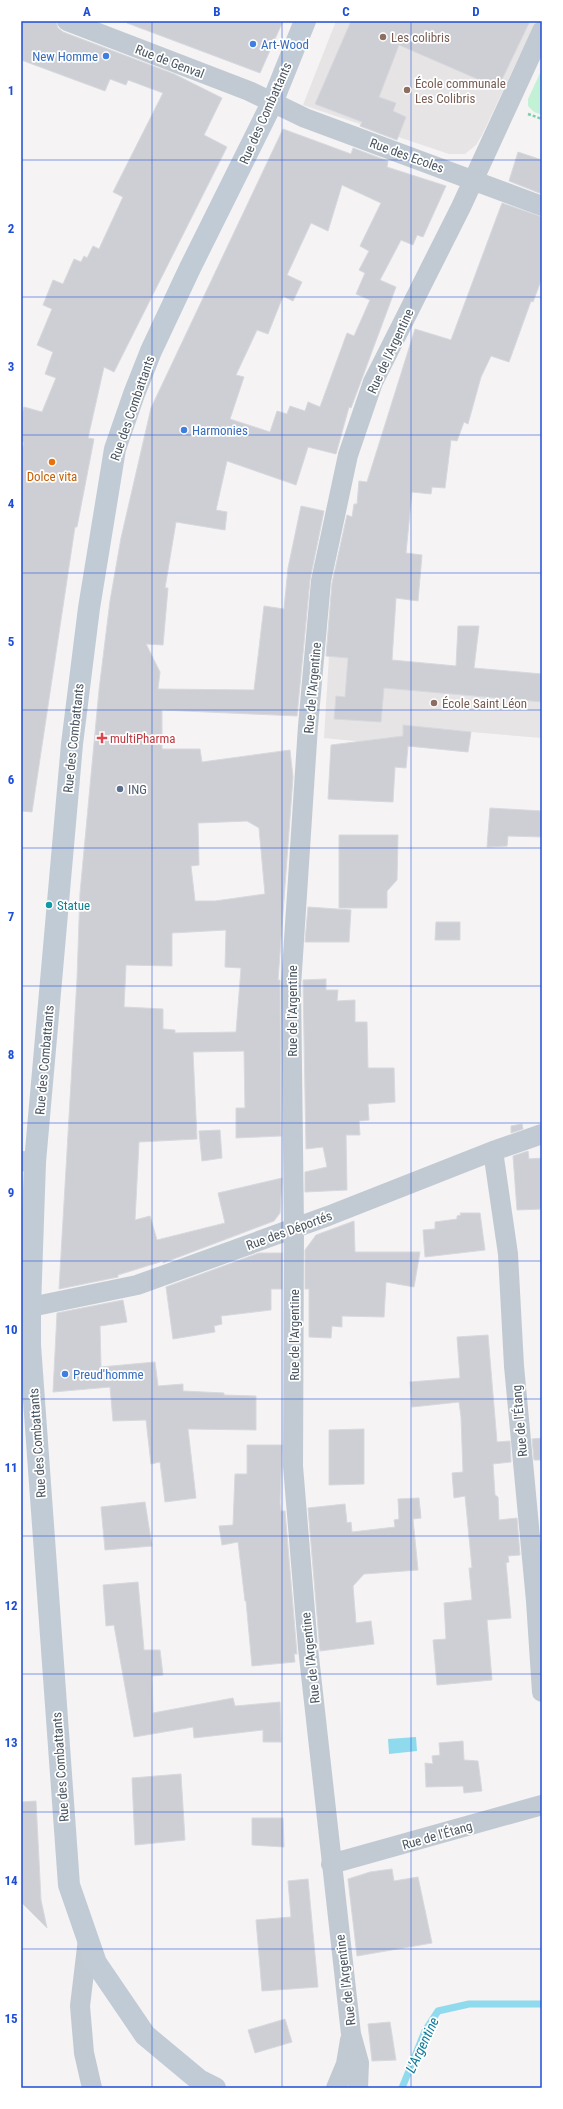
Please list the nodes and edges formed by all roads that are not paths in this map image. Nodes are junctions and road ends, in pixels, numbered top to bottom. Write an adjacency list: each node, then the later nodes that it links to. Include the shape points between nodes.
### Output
1 (67, 21): 4 (street, Rue de Genval, via 249,91)
2 (305, 21): 4 (main road, Rue des Combattants)
3 (542, 31): 5 (street, Rue de l'Argentine)
4 (272, 103): 5 (street, Rue des Ecoles, via 305,118); 9 (main road, Rue des Combattants, via 151,351 116,449 89,608 72,744)
5 (472, 180): 6 (street, Rue des Ecoles); 10 (street, Rue de l'Argentine, via 373,382 348,455 321,581 308,726 291,986)
6 (542, 206)
7 (542, 1134): 8 (street, Rue des Déportés)
8 (493, 1151): 10 (street, Rue des Déportés); 12 (street, Rue de l'Étang, via 508,1254 514,1366)
9 (28, 1162): 11 (main road, Rue des Combattants)
10 (294, 1228): 11 (street, Rue des Déportés, via 137,1285); 14 (street, Rue de l'Argentine, via 293,1466 308,1648)
11 (25, 1308): 15 (main road, Rue des Combattants, via 30,1345 69,1885)
12 (542, 1692)
13 (542, 1805): 14 (street, Rue de l'Étang)
14 (331, 1864): 16 (street, Rue de l'Argentine)
15 (88, 1939): 17 (street, via 80,2006 84,2053); 18 (main road, Rue des Combattants, via 96,1963 145,2035 199,2080)
16 (351, 2034): 19 (street, Rue de l'Argentine, via 346,2064); 20 (street, Rue de l'Argentine, via 359,2064)
17 (92, 2088)
18 (215, 2088)
19 (336, 2088)
20 (358, 2088)

